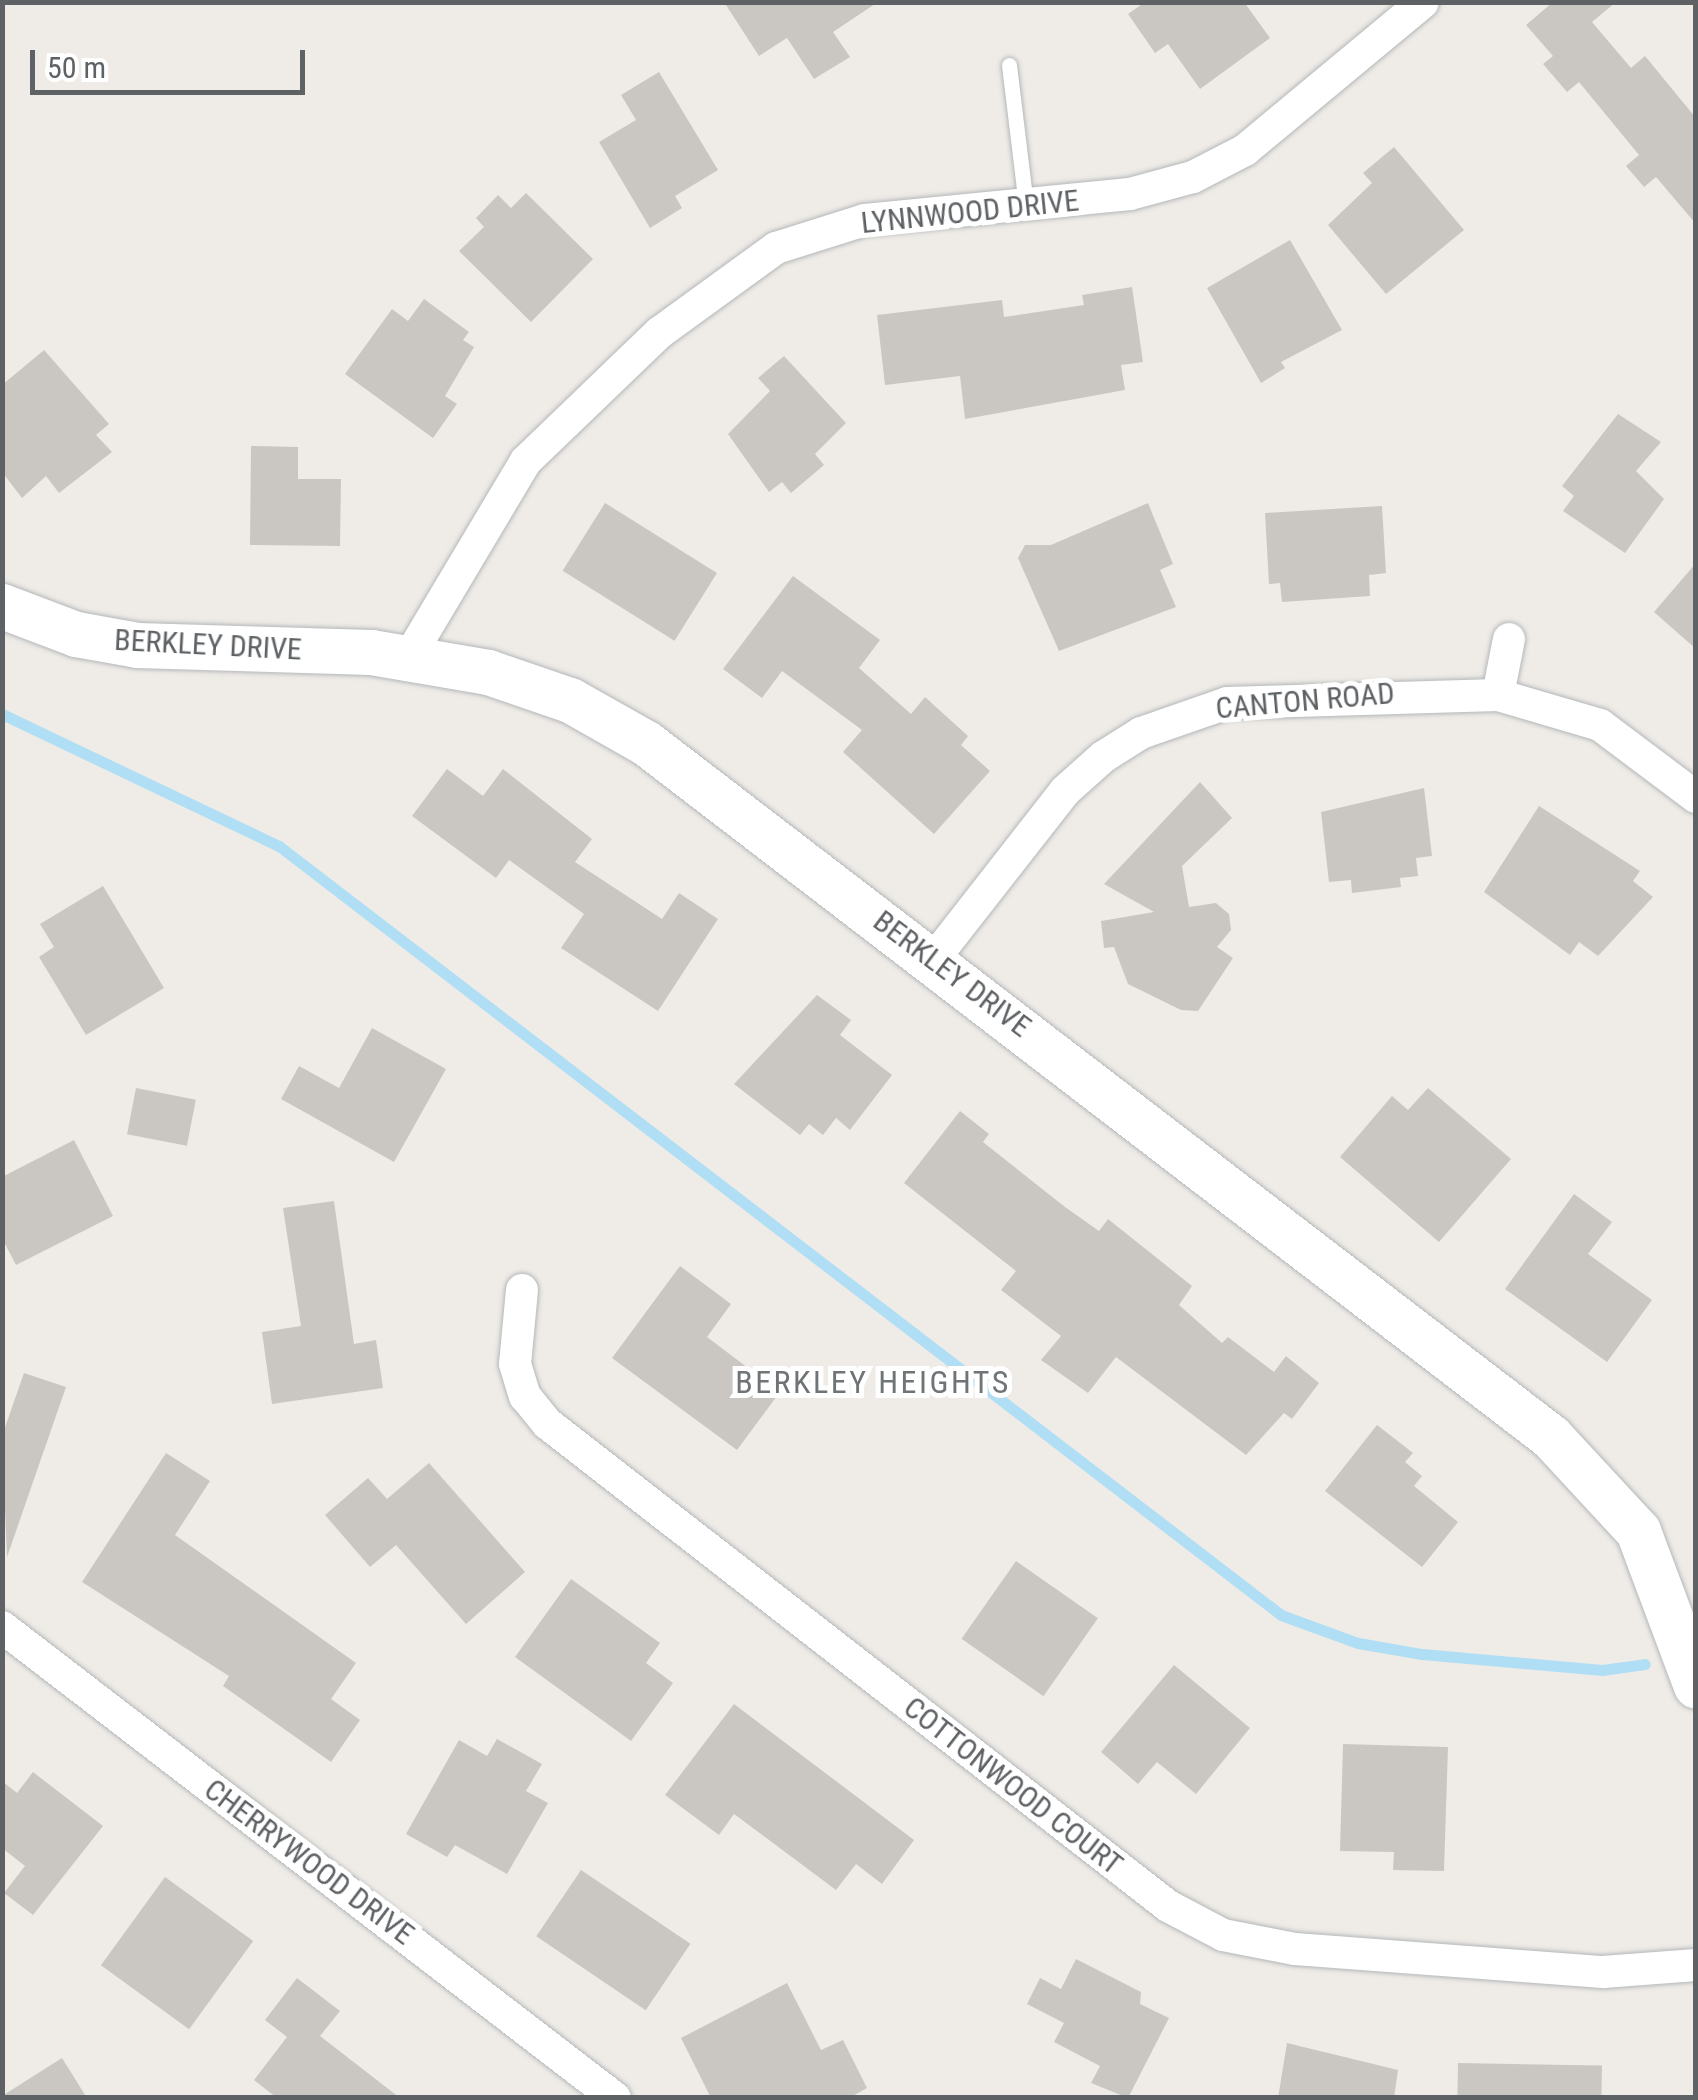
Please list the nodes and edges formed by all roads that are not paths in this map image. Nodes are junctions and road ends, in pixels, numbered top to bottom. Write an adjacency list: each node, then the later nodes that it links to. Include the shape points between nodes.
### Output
1 (1423, 2): 3 (street, LYNNWOOD DRIVE, via 1221,165 1130,194)
2 (1009, 65): 3 (lane)
3 (1026, 205): 6 (street, LYNNWOOD DRIVE, via 865,220 776,248 673,322 526,461)
4 (2, 606): 6 (street, BERKLEY DRIVE, via 76,634 137,645)
5 (1509, 638): 7 (street)
6 (408, 657): 9 (street, BERKLEY DRIVE, via 488,672 570,700 646,743)
7 (1498, 694): 8 (street, CANTON ROAD, via 1600,726); 9 (street, CANTON ROAD, via 1227,702 1141,733 1065,791)
8 (1696, 797)
9 (933, 960): 12 (street, BERKLEY DRIVE, via 1598,1482 1638,1531)
10 (522, 1290): 13 (street, COTTONWOOD COURT, via 515,1364 525,1396 548,1424 1168,1906 1223,1935 1294,1949 1603,1972)
11 (2, 1627): 14 (street, CHERRYWOOD DRIVE)
12 (1696, 1686)
13 (1696, 1965)
14 (615, 2098)

